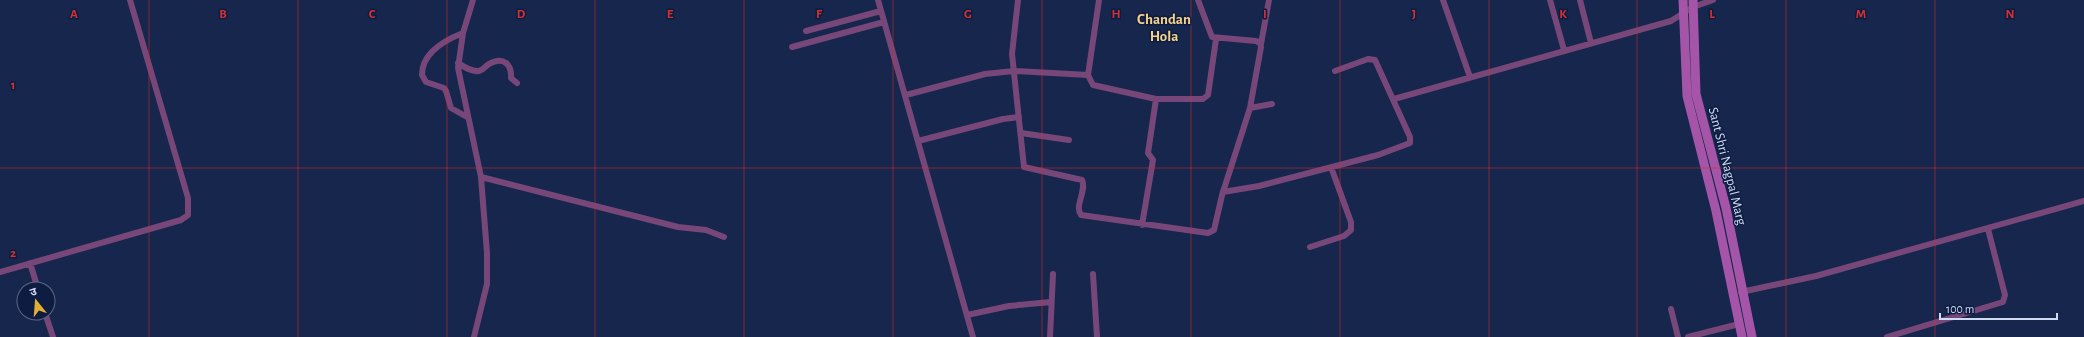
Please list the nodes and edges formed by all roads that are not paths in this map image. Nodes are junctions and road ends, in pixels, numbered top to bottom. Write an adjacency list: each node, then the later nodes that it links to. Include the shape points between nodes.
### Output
1 (130, 0): 48 (street, via 188,198 188,215 180,220)
2 (473, 0): 18 (street)
3 (878, 0): 14 (street)
4 (1018, 0): 25 (street, via 1012,49)
5 (1099, 0): 27 (street)
6 (1198, 0): 19 (street, via 1210,34)
7 (1269, 0): 21 (street)
8 (1443, 0): 28 (street)
9 (1550, 0): 23 (street)
10 (1580, 0): 20 (street)
11 (1683, 0): 15 (main road, Sant Shri Nagpal Marg)
12 (1713, 0): 13 (street)
13 (1693, 4): 15 (street); 53 (main road, Sant Shri Nagpal Marg, via 1696,94 1726,208)
14 (881, 11): 16 (street); 17 (street)
15 (1683, 14): 20 (street, via 1671,21); 58 (main road, Sant Shri Nagpal Marg, via 1687,96 1716,210)
16 (884, 22): 22 (street); 30 (street)
17 (806, 31)
18 (463, 34): 24 (street); 36 (street, via 449,40 427,57 422,75 426,82 444,88 450,108)
19 (1216, 39): 21 (street, via 1256,41); 31 (street, via 1208,95 1198,101)
20 (1591, 43): 23 (street)
21 (1261, 44): 34 (street)
22 (792, 47)
23 (1564, 50): 28 (street)
24 (458, 63): 29 (street, via 477,71 502,61 512,68 511,78); 36 (street)
25 (1014, 71): 27 (street); 30 (street, via 985,74); 35 (street)
26 (1335, 71): 32 (street, via 1368,59 1375,60)
27 (1088, 75): 31 (street, via 1093,85)
28 (1470, 77): 32 (street)
29 (517, 83)
30 (906, 95): 38 (street)
31 (1156, 99): 44 (street, via 1148,153 1153,160)
32 (1394, 99): 40 (street, via 1410,137 1410,143 1378,155)
33 (1272, 104): 34 (street)
34 (1250, 108): 42 (street)
35 (1019, 116): 37 (street); 38 (street)
36 (467, 117): 41 (street)
37 (1020, 132): 39 (street); 44 (street, via 1025,168 1082,180 1084,186 1079,212 1081,216)
38 (918, 140): 56 (street)
39 (1069, 140)
40 (1331, 167): 42 (street, via 1259,186); 47 (street, via 1351,222 1351,230 1344,236)
41 (481, 177): 46 (street, via 678,227 706,230); 60 (street, via 487,284)
42 (1223, 191): 44 (street, via 1212,232)
43 (2084, 201): 45 (street)
44 (1142, 225)
45 (1988, 229): 53 (street, via 1816,276); 68 (street, via 2005,300)
46 (724, 236)
47 (1310, 247)
48 (30, 263): 49 (street); 52 (street)
49 (0, 272)
50 (1053, 274): 54 (street)
51 (1094, 274): 63 (street)
52 (36, 281)
53 (1741, 292): 67 (main road, Sant Shri Nagpal Marg)
54 (1051, 302): 56 (street, via 1009,306); 62 (street)
55 (1671, 309): 64 (street)
56 (967, 315): 61 (street)
57 (47, 321): 59 (street)
58 (1739, 324): 65 (street); 66 (main road, Sant Shri Nagpal Marg)
59 (52, 337)
60 (474, 337)
61 (973, 337)
62 (1050, 337)
63 (1097, 337)
64 (1678, 337)
65 (1688, 337)
66 (1742, 337)
67 (1752, 337)
68 (1887, 337)

